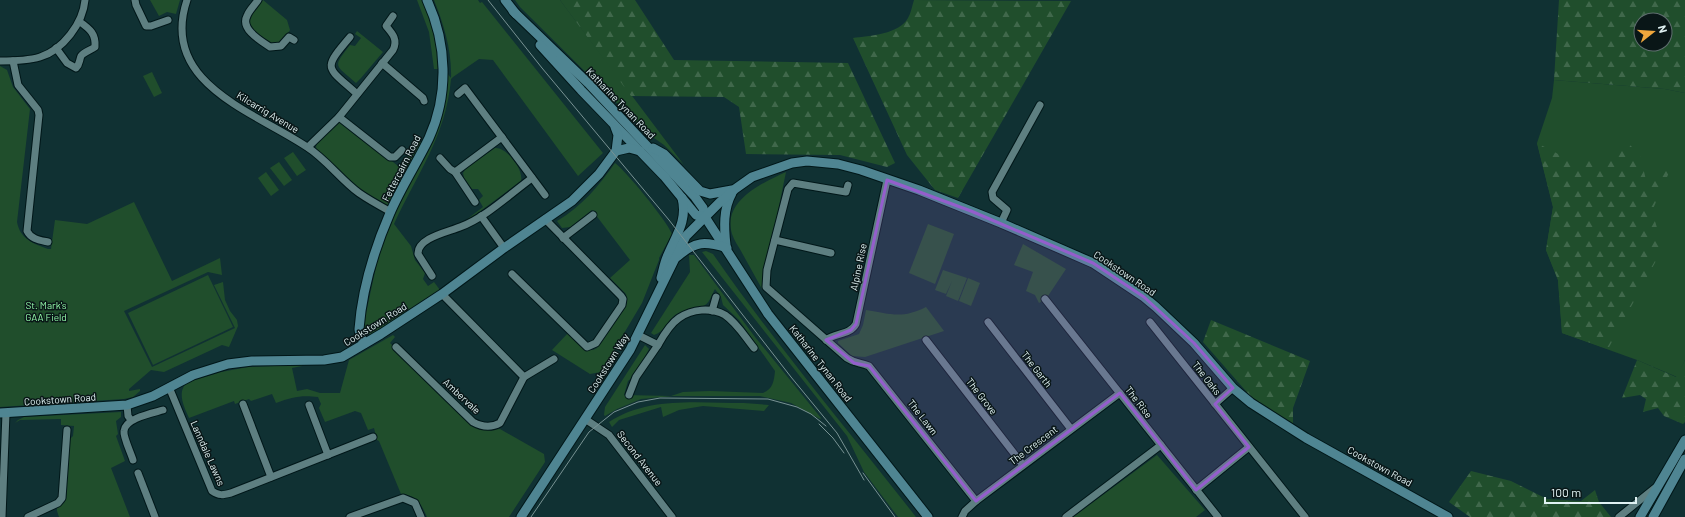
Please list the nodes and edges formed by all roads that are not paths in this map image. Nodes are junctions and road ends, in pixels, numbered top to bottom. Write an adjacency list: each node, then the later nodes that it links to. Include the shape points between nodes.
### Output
1 (85, 0): 10 (street)
2 (135, 0): 9 (street, via 146,26)
3 (187, 0): 24 (street, Kilcarrig Avenue, via 182,24 183,41 191,64 198,74 226,99)
4 (258, 0): 12 (street, via 246,17 249,30 270,47 281,46 289,37)
5 (427, 0): 37 (street, Fettercairn Road, via 435,20 442,52 442,95 430,136)
6 (505, 0): 7 (street, Katharine Tynan Road)
7 (513, 11): 22 (street, Katharine Tynan Road, via 558,66); 25 (street, Katharine Tynan Road, via 588,83)
8 (393, 16): 16 (street, via 386,26 393,34 396,45)
9 (168, 20)
10 (80, 22): 13 (street); 13 (street, via 89,27 96,41 95,47 81,56 79,65 76,68 67,63)
11 (350, 36): 17 (street, via 333,57 331,68 335,75)
12 (294, 40)
13 (56, 48): 15 (street, via 42,57)
14 (0, 61): 15 (street)
15 (13, 61): 45 (street, via 18,85 40,115 27,231 29,236)
16 (382, 63): 17 (street); 19 (street)
17 (357, 94): 21 (street)
18 (458, 94): 23 (street, via 465,88)
19 (424, 101)
20 (1040, 105): 42 (street, via 992,192 993,198 1007,210)
21 (339, 116): 24 (street); 26 (street, via 390,157 395,157)
22 (615, 126): 25 (street, Katharine Tynan Road); 27 (street, Katharine Tynan Road, via 618,135)
23 (502, 137): 29 (street); 30 (street)
24 (308, 147): 37 (street, Kilcarrig Avenue, via 359,193)
25 (643, 148): 27 (street); 33 (street, via 664,154 700,191 710,194); 35 (street, Katharine Tynan Road); 40 (street, Katharine Tynan Road, via 694,197 703,208)
26 (402, 150)
27 (616, 151): 41 (street, Cookstown Road, via 599,174 575,198)
28 (440, 158): 29 (street)
29 (455, 172): 36 (street)
30 (532, 178): 34 (street); 39 (street)
31 (887, 180): 33 (street, Cookstown Road, via 838,164 807,162 772,169 752,177); 42 (street, Cookstown Road); 60 (street, Alpine Rise, via 856,324 851,330)
32 (848, 185): 44 (street, via 846,192 793,183 788,189)
33 (735, 189): 40 (street, Cookstown Road); 47 (street, via 729,198 725,217)
34 (545, 195)
35 (681, 196): 40 (street, Katharine Tynan Road, via 696,215); 52 (street, via 684,207 682,225 665,263)
36 (475, 202)
37 (391, 212): 62 (street, Fettercairn Road, via 378,245 358,329)
38 (593, 215): 43 (street)
39 (481, 216): 46 (street); 51 (street, via 422,244 418,254)
40 (705, 217): 47 (street, Katharine Tynan Road); 49 (street, Cookstown Way, via 684,239)
41 (545, 219): 43 (street); 46 (street, Cookstown Road)
42 (1001, 223): 69 (street, Cookstown Road, via 1093,263 1144,297 1194,343)
43 (563, 238): 50 (street, via 623,299 622,305 596,343 587,347)
44 (775, 240): 48 (street); 60 (street, via 767,270 766,288)
45 (48, 242)
46 (504, 248): 53 (street, Cookstown Road)
47 (727, 248): 49 (street, via 700,243 690,246); 103 (street, Katharine Tynan Road, via 768,314)
48 (830, 253)
49 (676, 258): 52 (street, Cookstown Way)
50 (512, 274)
51 (432, 276)
52 (659, 289): 59 (street, Cookstown Way)
53 (442, 294): 62 (street, Cookstown Road); 67 (street)
54 (716, 297): 56 (street)
55 (1045, 299): 70 (street, The Rise)
56 (712, 310): 63 (street, via 689,313 678,318); 65 (street, via 731,320)
57 (988, 322): 80 (street, The Garth)
58 (1150, 322): 73 (street, The Oaks)
59 (638, 335): 63 (street); 78 (street, Cookstown Way)
60 (826, 340): 94 (street, The Lawn, via 854,363 869,366)
61 (926, 340): 89 (street, The Grove)
62 (365, 343): 68 (street, Cookstown Road, via 342,357 324,360 228,364 193,375)
63 (658, 345): 71 (street, via 636,377)
64 (396, 347): 67 (street, Ambervale, via 479,425 490,427 500,423)
65 (754, 348)
66 (554, 359): 67 (street)
67 (524, 377)
68 (169, 387): 74 (street, Cookstown Road); 91 (street, Lanndale Lawns, via 212,491 223,495)
69 (1233, 388): 73 (street); 107 (street, Cookstown Road, via 1271,417)
70 (1120, 393): 80 (street, The Crescent); 84 (street, The Rise)
71 (629, 395)
72 (243, 404): 91 (street)
73 (1215, 404): 85 (street, The Oaks)
74 (128, 405): 77 (street, Cookstown Road); 79 (street, via 128,416)
75 (309, 405): 86 (street)
76 (163, 410): 79 (street)
77 (3, 413): 97 (street)
78 (585, 419): 101 (street, Cookstown Way); 102 (street, Second Avenue, via 609,435)
79 (131, 420): 88 (street, via 123,432)
80 (1071, 429): 89 (street, The Crescent)
81 (67, 430): 98 (street, via 62,498 58,503)
82 (373, 437): 86 (street, Lanndale Lawns)
83 (1685, 440): 92 (street)
84 (1161, 445): 93 (street, The Rise); 105 (street)
85 (1249, 447): 93 (street); 106 (street, The Oaks)
86 (328, 455): 91 (street, Lanndale Lawns)
87 (1685, 459): 110 (street)
88 (133, 460)
89 (1023, 465): 94 (street, The Crescent)
90 (138, 473): 99 (street)
91 (271, 477)
92 (1661, 482): 108 (street, via 1645,498); 109 (street)
93 (1196, 490): 96 (street, The Rise)
94 (976, 501): 104 (street, The Crescent)
95 (353, 516): 100 (street, via 403,498 415,503)
96 (1215, 516)
97 (2, 517)
98 (28, 517)
99 (155, 517)
100 (421, 517)
101 (521, 517)
102 (672, 517)
103 (928, 517)
104 (962, 517)
105 (1066, 517)
106 (1305, 517)
107 (1448, 517)
108 (1619, 517)
109 (1640, 517)
110 (1653, 517)

